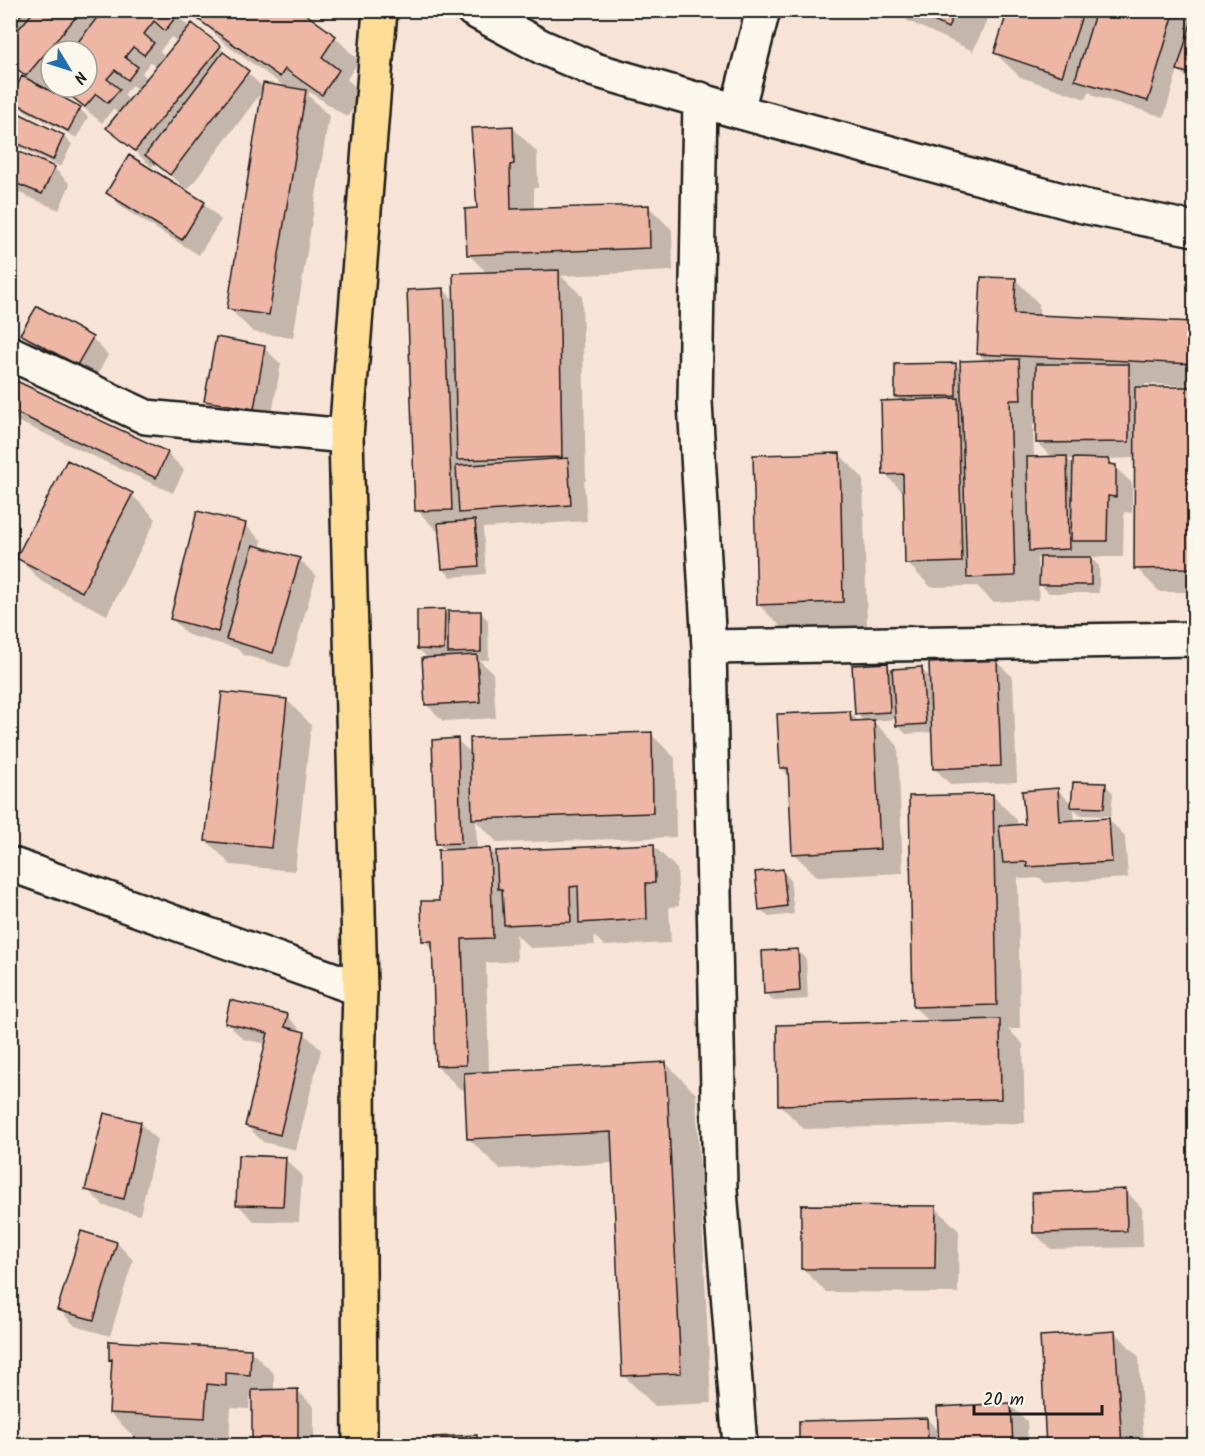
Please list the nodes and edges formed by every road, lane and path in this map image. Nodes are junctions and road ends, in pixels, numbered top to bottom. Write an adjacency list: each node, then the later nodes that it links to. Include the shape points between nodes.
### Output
1 (380, 10): 8 (main road)
2 (473, 10): 4 (street, via 595,70)
3 (763, 10): 5 (street)
4 (700, 99): 5 (street); 10 (street, via 695,402)
5 (737, 111): 6 (street, via 1083,206)
6 (1194, 229)
7 (10, 353): 8 (street, via 146,417)
8 (346, 436): 12 (main road)
9 (1194, 639): 10 (street)
10 (709, 647): 14 (street, via 720,1190)
11 (10, 864): 12 (street)
12 (360, 989): 13 (main road)
13 (360, 1446)
14 (740, 1446)

